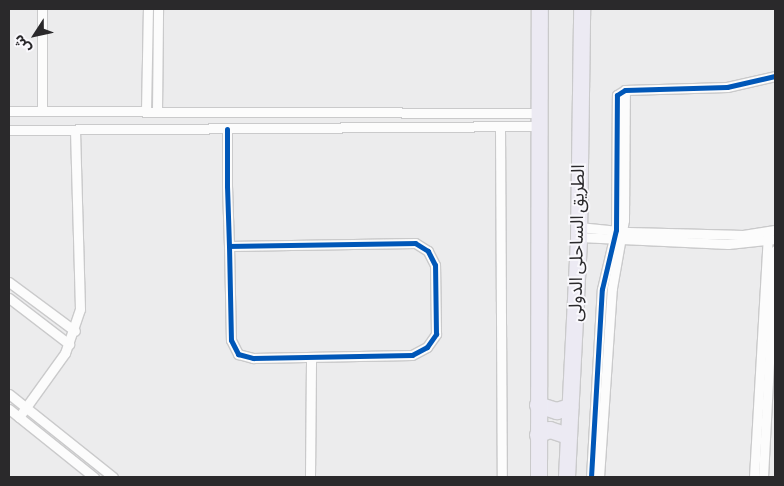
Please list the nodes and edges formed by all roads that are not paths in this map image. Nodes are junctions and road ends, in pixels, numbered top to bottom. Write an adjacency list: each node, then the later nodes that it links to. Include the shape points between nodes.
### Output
1 (42, 9): 7 (street)
2 (148, 9): 10 (street)
3 (158, 9): 9 (street)
4 (540, 9): 11 (highway)
5 (582, 9): 16 (highway, الطريق الساحلى الدولى)
6 (775, 76): 18 (street, via 727,88 624,90 616,98)
7 (42, 110): 8 (street); 10 (street)
8 (9, 111)
9 (157, 111): 10 (street); 11 (street)
10 (146, 112)
11 (541, 119): 12 (street); 27 (highway)
12 (500, 127): 13 (street); 37 (street)
13 (227, 129): 15 (street); 19 (street)
14 (9, 130): 15 (street)
15 (75, 130): 23 (street, via 81,285)
16 (579, 232): 18 (street); 28 (highway, الطريق الساحلى الدولى)
17 (771, 235): 18 (street); 42 (street)
18 (619, 236): 40 (street, via 602,289); 41 (street, via 612,288)
19 (229, 246): 25 (street, via 233,348 245,357); 25 (street, via 415,243 428,251 435,265 436,334 427,347 412,355)
20 (775, 250): 43 (street)
21 (9, 282): 23 (street)
22 (9, 298): 24 (street)
23 (75, 331): 24 (street)
24 (69, 344): 29 (street)
25 (311, 357): 36 (street)
26 (9, 394): 29 (street)
27 (538, 405): 28 (highway, via 557,411); 32 (highway)
28 (570, 407): 33 (highway, الطريق الساحلى الدولى)
29 (26, 408): 31 (street); 35 (street)
30 (9, 409): 31 (street)
31 (19, 417): 34 (street)
32 (538, 436): 33 (highway, via 550,430); 38 (highway)
33 (568, 436): 39 (highway, الطريق الساحلى الدولى)
34 (94, 477)
35 (112, 477)
36 (310, 477)
37 (502, 477)
38 (539, 477)
39 (567, 477)
40 (591, 477)
41 (599, 477)
42 (754, 477)
43 (763, 477)

